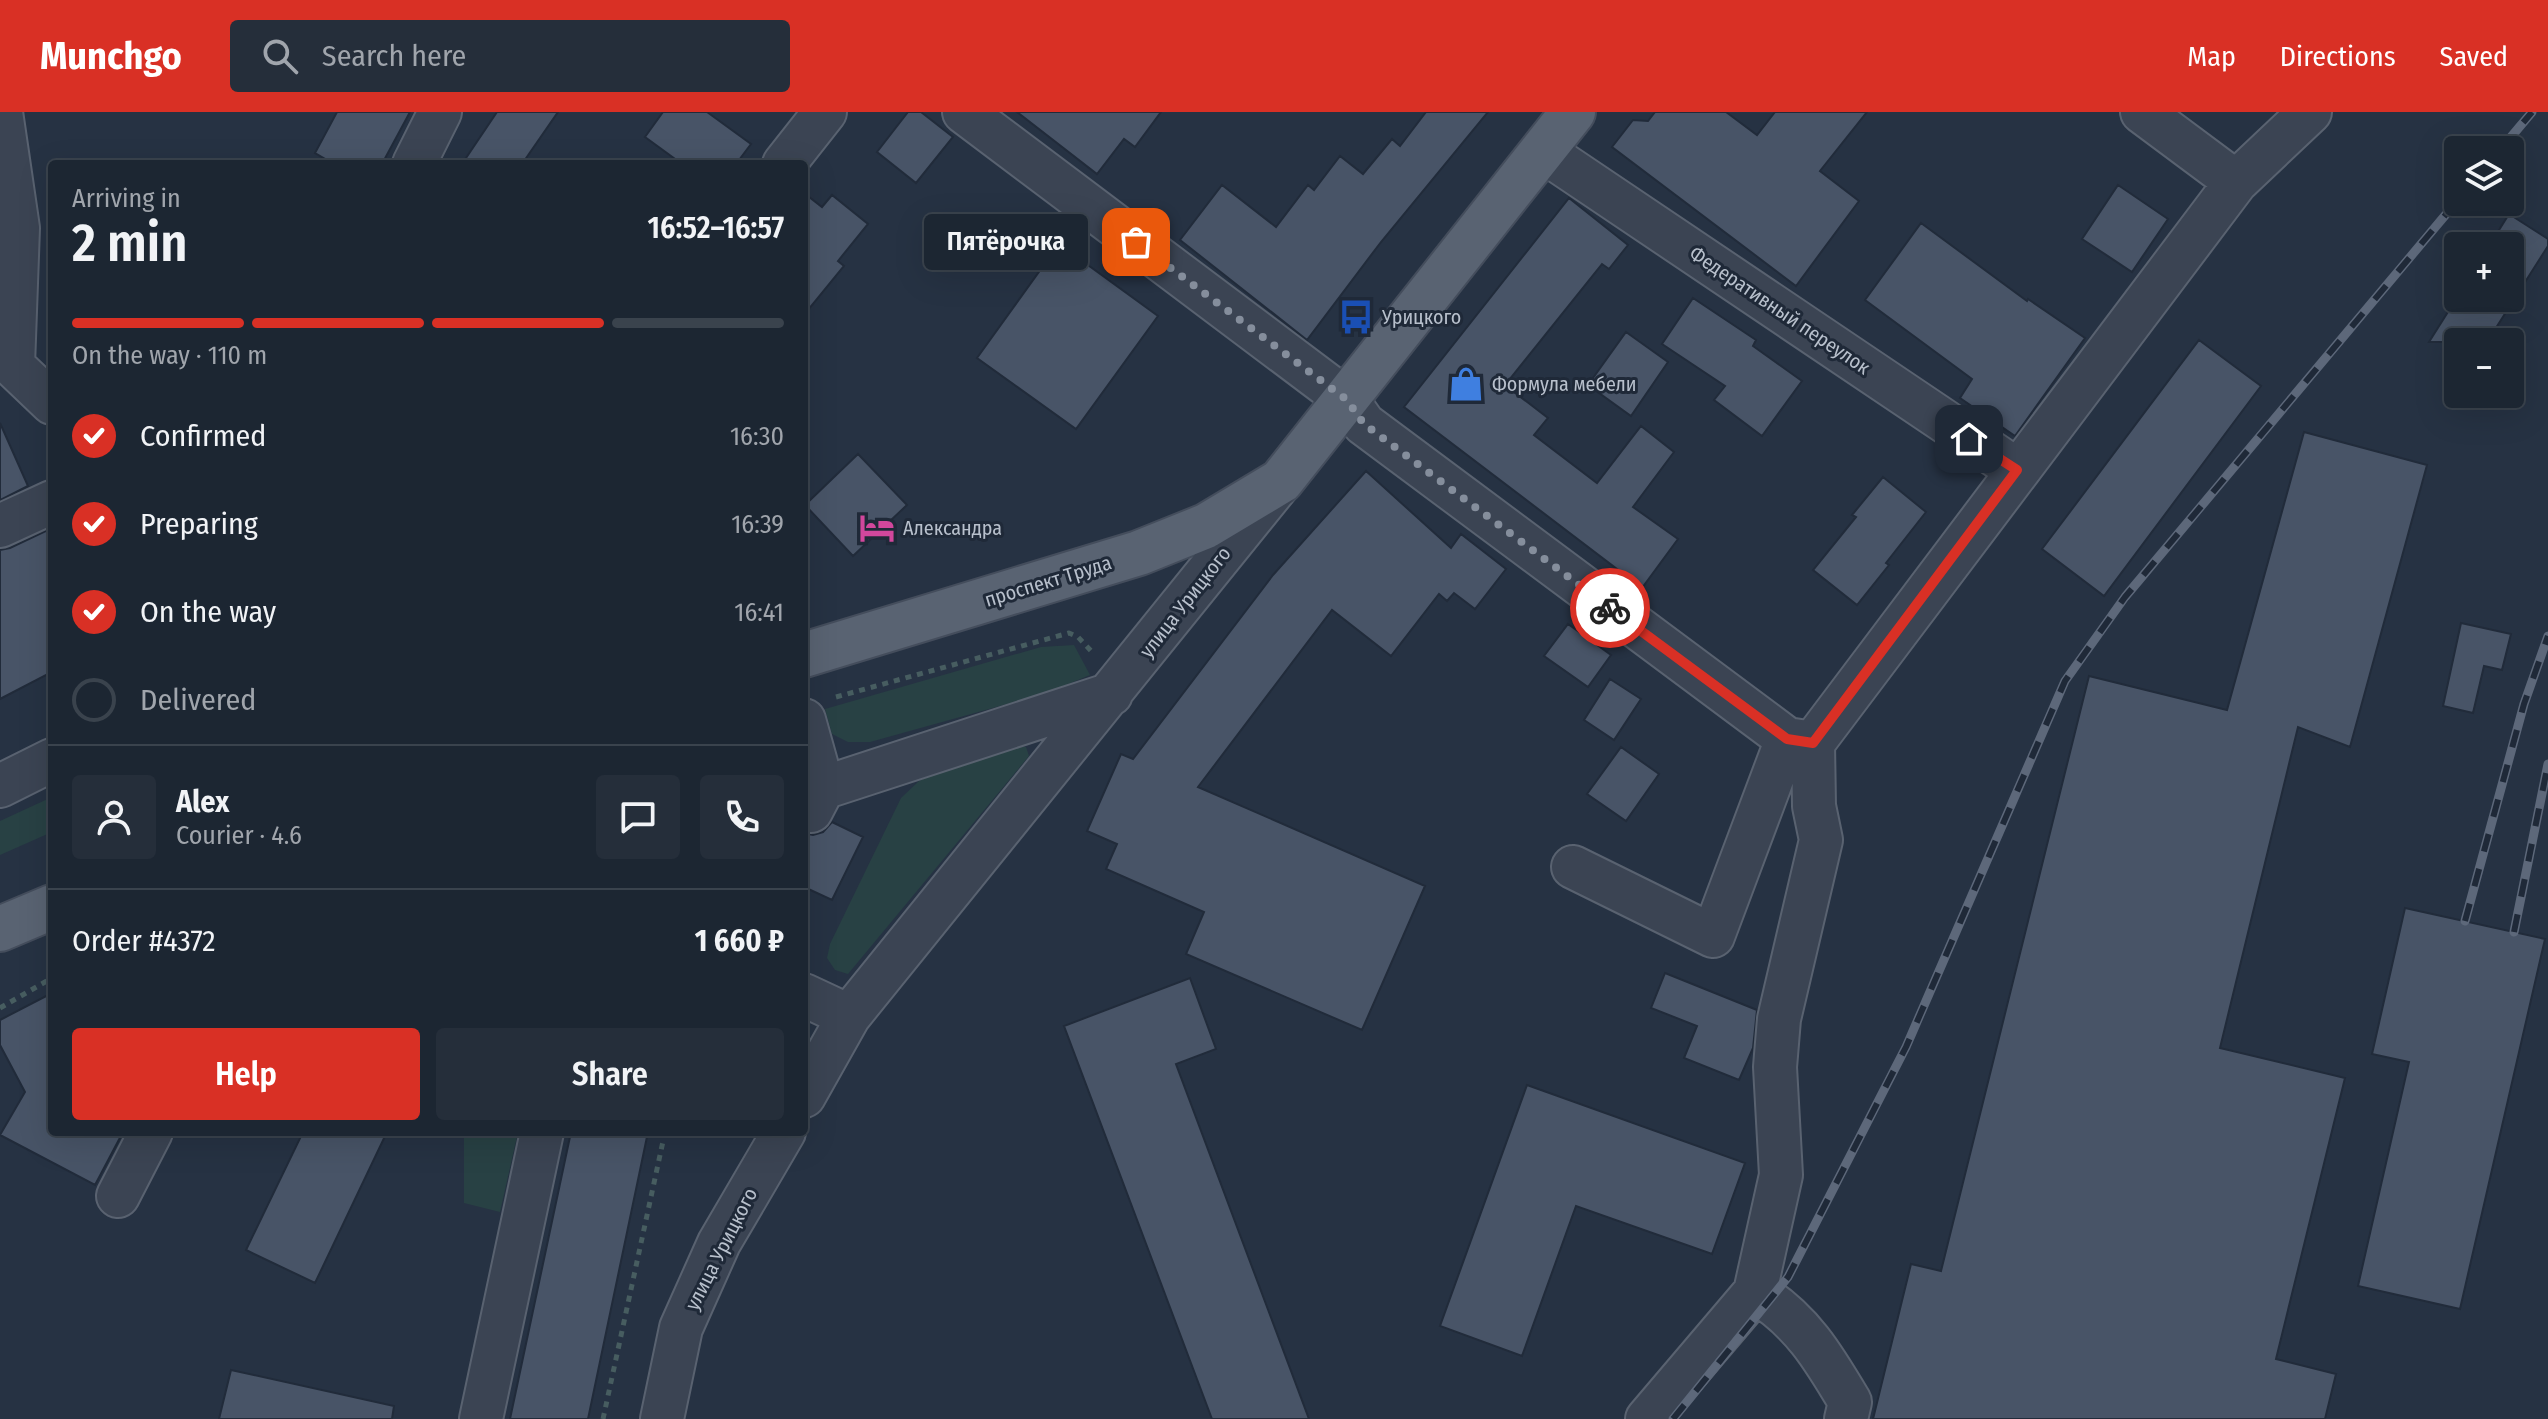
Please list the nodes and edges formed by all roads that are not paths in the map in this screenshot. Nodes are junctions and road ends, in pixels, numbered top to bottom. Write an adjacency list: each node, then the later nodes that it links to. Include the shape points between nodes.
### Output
1 (1, 112): 12 (street, via 18,228 13,366)
2 (440, 112): 9 (street)
3 (825, 112): 10 (street)
4 (964, 112): 13 (street)
5 (1573, 112): 8 (main road, улица Урицкого)
6 (2142, 112): 11 (street)
7 (2310, 112): 11 (street)
8 (1543, 151): 13 (main road, улица Урицкого); 14 (street, Федеративный переулок)
9 (416, 160)
10 (787, 160)
11 (2236, 182): 14 (street)
12 (48, 399)
13 (1347, 400): 15 (main road, улица Урицкого); 21 (street, via 1364,424)
14 (2017, 470): 21 (street)
15 (1281, 481): 18 (main road, проспект Труда, via 1206,526 1139,553); 19 (street, улица Урицкого)
16 (48, 504): 17 (street)
17 (0, 526)
18 (808, 654)
19 (1106, 679): 20 (street, via 817,800); 28 (street, улица Урицкого)
20 (819, 709)
21 (1808, 738): 24 (street, via 1713,936); 34 (street, via 1821,840 1779,1019 1775,1067 1781,1175)
22 (48, 762): 23 (street)
23 (0, 786)
24 (1573, 867)
25 (48, 909): 26 (main road)
26 (0, 929)
27 (808, 997): 28 (street)
28 (849, 1016): 29 (street, улица Урицкого)
29 (808, 1089)
30 (149, 1136): 33 (street)
31 (541, 1136): 35 (street)
32 (782, 1136): 36 (street, улица Урицкого, via 719,1243 681,1328)
33 (118, 1196)
34 (1755, 1292): 37 (street); 38 (street, via 1816,1344 1850,1402)
35 (481, 1419)
36 (662, 1419)
37 (1647, 1419)
38 (1846, 1419)

